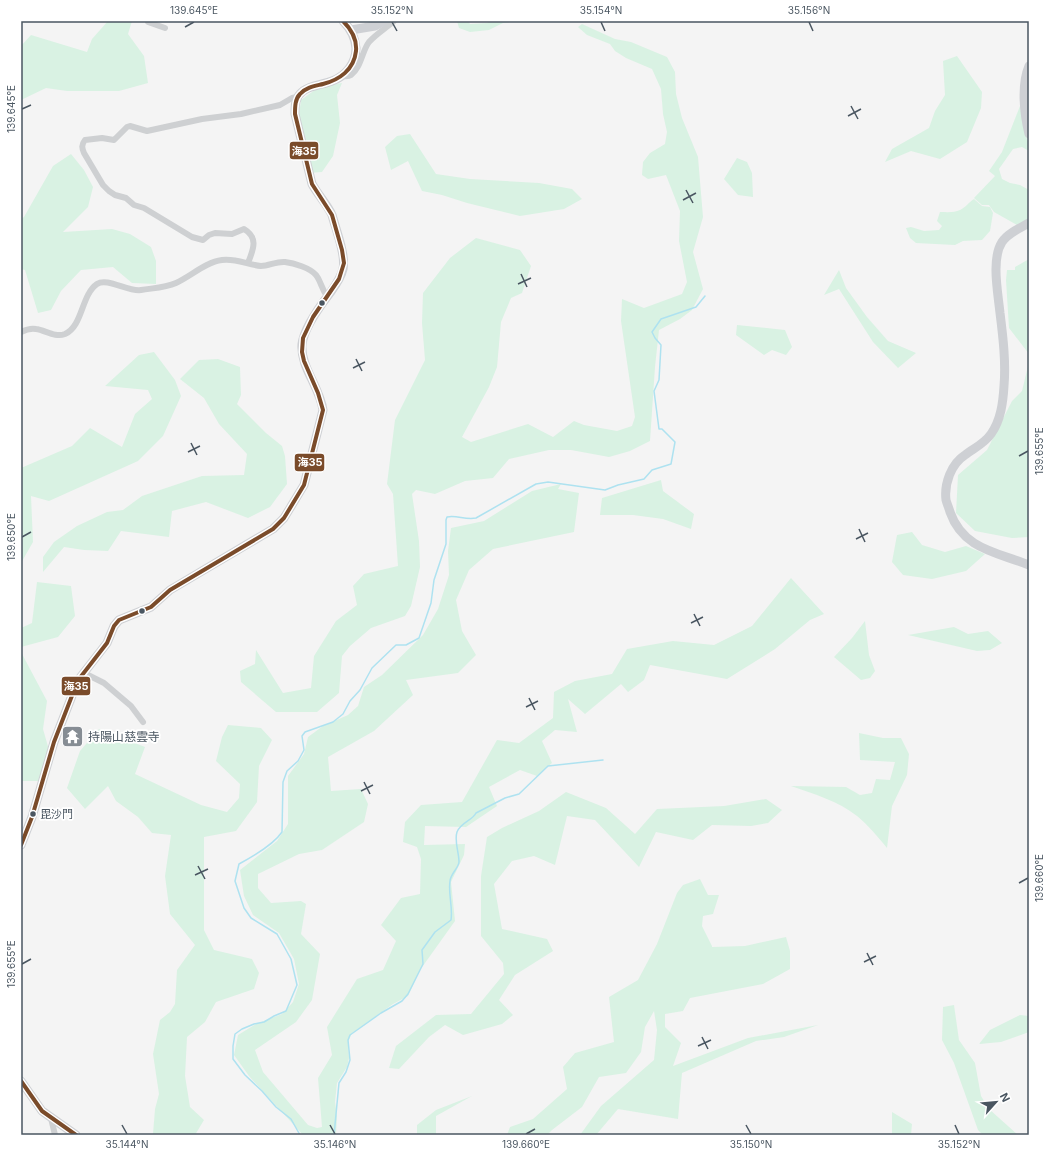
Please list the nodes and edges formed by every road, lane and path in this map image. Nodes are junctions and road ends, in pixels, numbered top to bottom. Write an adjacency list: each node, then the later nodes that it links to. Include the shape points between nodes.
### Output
1 (148, 21): 5 (street)
2 (343, 21): 6 (street)
3 (384, 21): 6 (street, via 375,26)
4 (394, 21): 8 (street, via 369,42 352,75)
5 (166, 28)
6 (351, 30): 8 (street, via 355,41 355,54 351,66)
7 (1029, 66): 9 (street, via 1025,76)
8 (342, 76): 10 (street, via 313,86)
9 (1027, 94): 11 (street, via 1024,114)
10 (297, 97): 13 (street, via 280,105 147,131 130,126 114,140 85,140 82,144 84,153 109,191 192,236 203,240 209,235 219,233 232,234 244,229 250,232 254,247); 14 (street, via 294,114 310,177 332,215 344,262 340,276)
11 (1029, 134)
12 (1029, 223): 16 (street, via 1005,237 998,253 1004,384 1000,416 991,434 981,445 964,455 950,473 946,500 954,522 968,539 976,545)
13 (248, 263): 14 (street, via 259,266 285,262 309,270 315,274); 15 (street, via 231,259 221,260 166,287 135,291 101,282 93,288 82,306 76,323 66,333 55,335 34,328)
14 (327, 296): 17 (street, via 305,334 302,346 304,360 323,405 322,416 306,479 284,518 273,529 170,590 151,607 119,620)
15 (21, 332)
16 (1029, 565)
17 (84, 673): 18 (street, via 104,683 131,706); 19 (street, via 75,688 54,742)
18 (143, 722)
19 (21, 845)
20 (21, 1082): 21 (street, via 42,1111)
21 (51, 1118): 22 (street); 23 (street)
22 (55, 1135)
23 (76, 1135)

